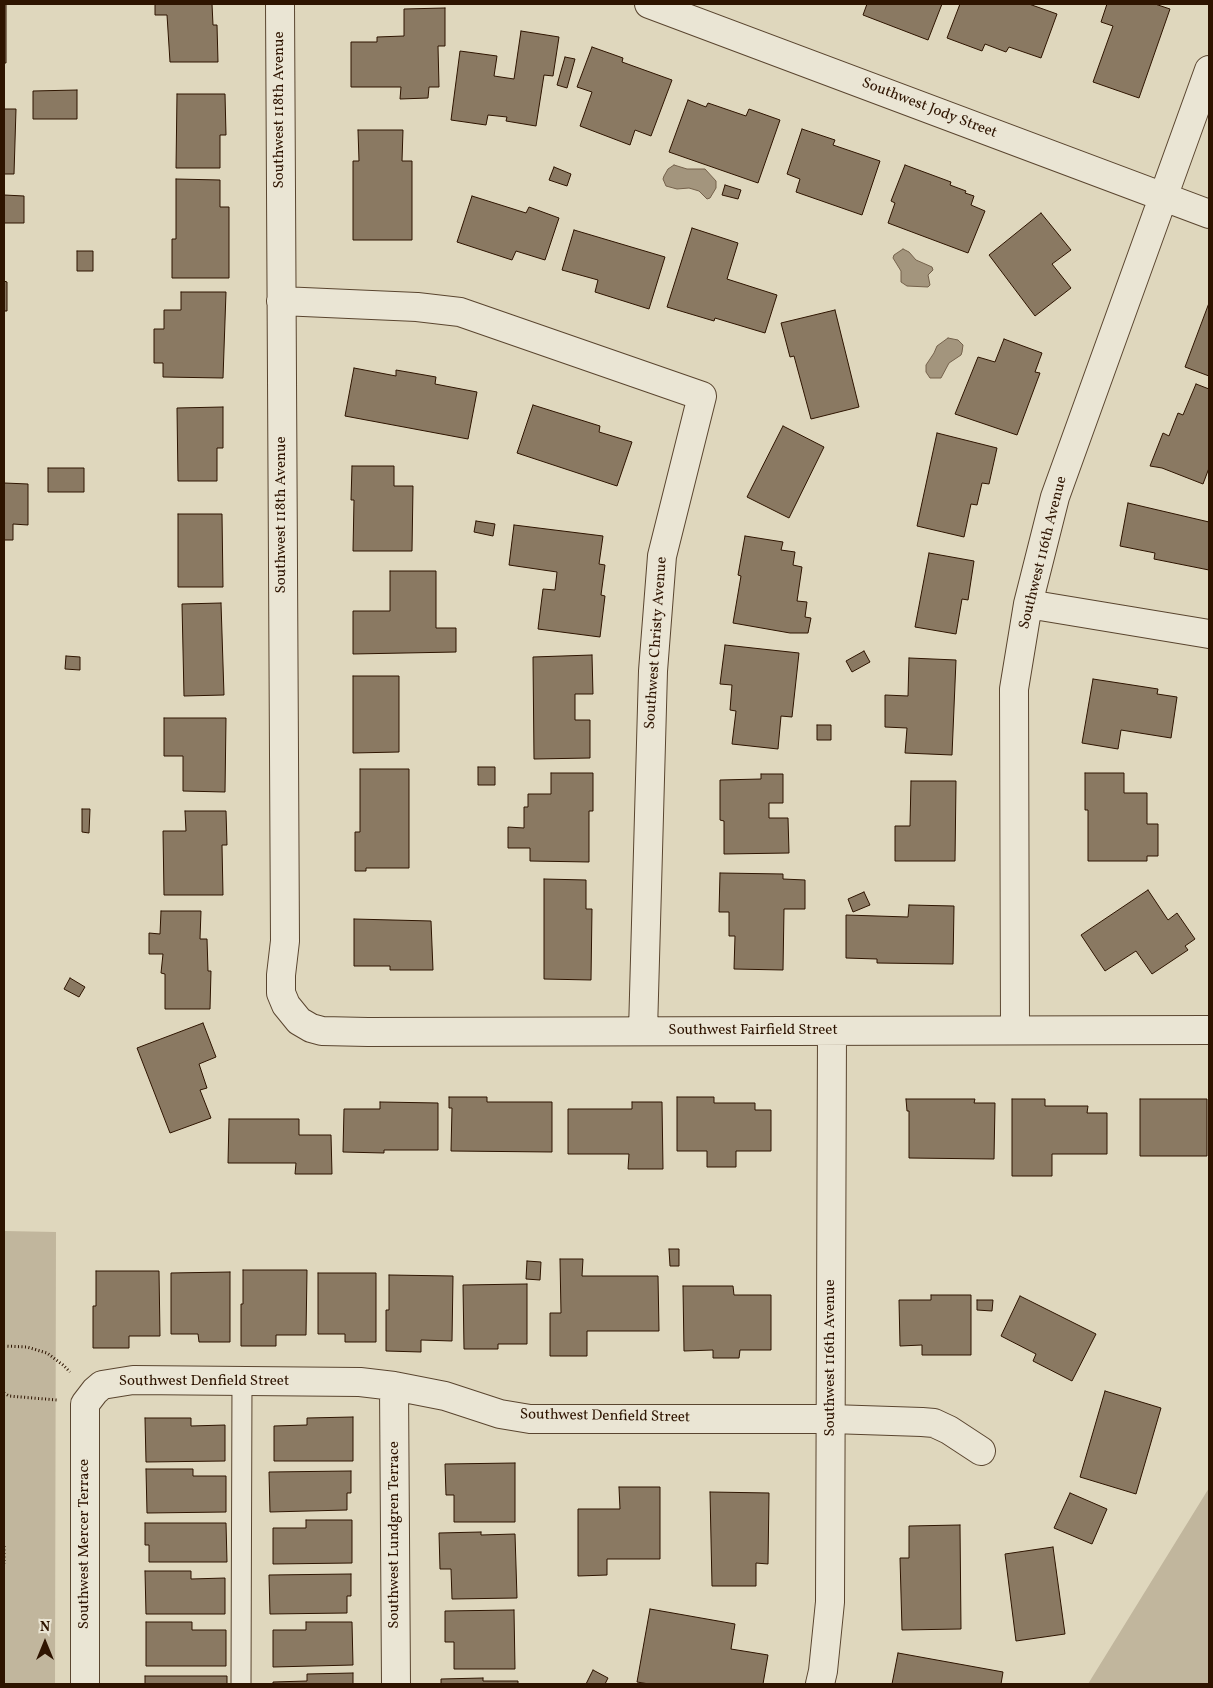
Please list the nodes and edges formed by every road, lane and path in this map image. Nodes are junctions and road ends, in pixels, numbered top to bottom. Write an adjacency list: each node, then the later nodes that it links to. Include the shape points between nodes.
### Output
1 (280, 4): 6 (street, Southwest 118th Avenue)
2 (649, 4): 4 (street, Southwest Jody Street)
3 (1209, 70): 4 (street, Southwest 116th Avenue)
4 (1163, 197): 5 (street, Southwest Jody Street); 7 (street, Southwest 116th Avenue, via 1055,497)
5 (1209, 214)
6 (281, 301): 9 (street, Southwest 118th Avenue, via 286,941 281,993 286,1006); 10 (street, Southwest Christy Avenue, via 417,306 460,312 702,396 662,556 653,672)
7 (1028, 604): 8 (street); 11 (street, Southwest 116th Avenue, via 1014,688)
8 (1209, 634)
9 (299, 1021): 10 (street, Southwest Fairfield Street, via 322,1030)
10 (643, 1030): 13 (street, Southwest Fairfield Street)
11 (1015, 1030): 12 (street, Southwest Fairfield Street); 13 (street, Southwest Fairfield Street)
12 (1209, 1030)
13 (832, 1031): 19 (street, Southwest 116th Avenue)
14 (4, 1346): 18 (path, via 47,1353 63,1364 74,1376)
15 (242, 1381): 16 (street, Southwest Denfield Street, via 360,1382); 18 (street, Southwest Denfield Street, via 113,1382 102,1385); 24 (lane)
16 (394, 1386): 19 (street, Southwest Denfield Street, via 530,1419); 25 (street, Southwest Lundgren Terrace)
17 (4, 1393): 18 (path)
18 (85, 1404): 23 (street, Southwest Mercer Terrace)
19 (831, 1419): 20 (street, Southwest Denfield Street, via 934,1423); 26 (street, Southwest 116th Avenue, via 830,1602)
20 (981, 1451)
21 (4, 1546): 22 (path)
22 (4, 1564)
23 (85, 1684)
24 (241, 1684)
25 (396, 1684)
26 (820, 1684)

